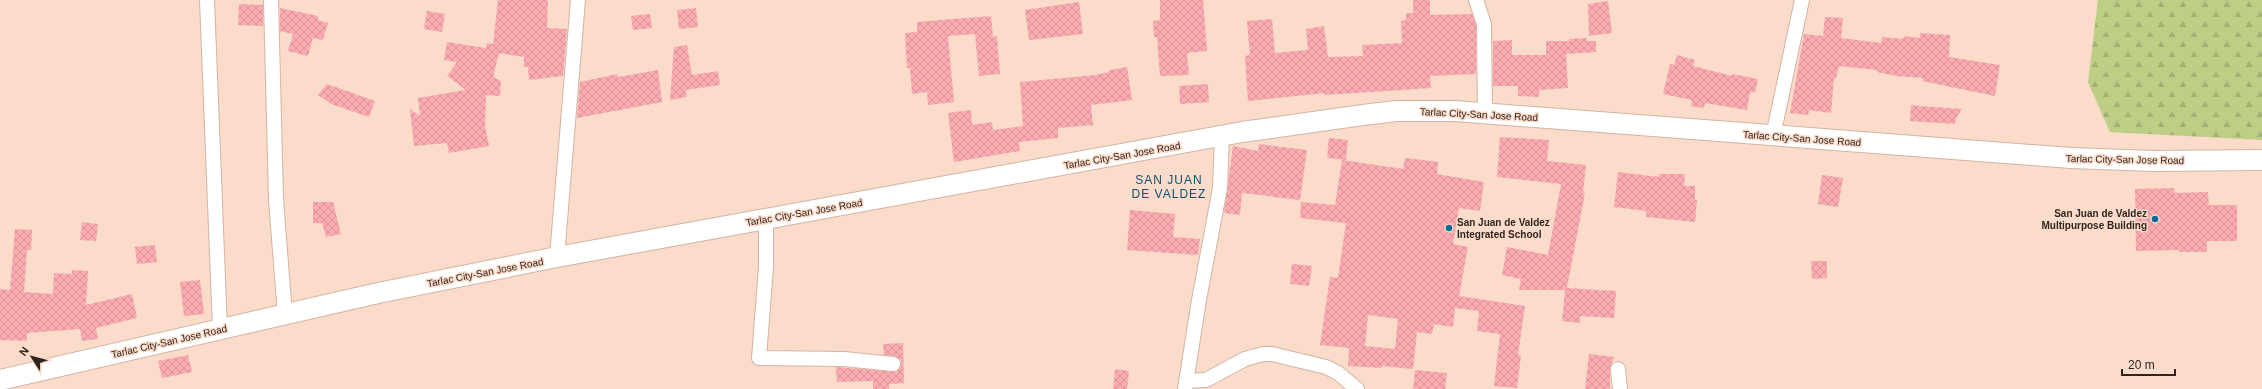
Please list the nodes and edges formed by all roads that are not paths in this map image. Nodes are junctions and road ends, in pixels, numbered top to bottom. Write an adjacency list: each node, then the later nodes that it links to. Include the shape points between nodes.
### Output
1 (207, 0): 13 (street)
2 (271, 0): 12 (street, via 276,200)
3 (578, 0): 11 (street)
4 (1476, 0): 6 (street, via 1484,24)
5 (1802, 0): 7 (street)
6 (1485, 114): 7 (main road, Tarlac City-San Jose Road); 8 (main road, Tarlac City-San Jose Road, via 1426,110 1396,111)
7 (1773, 136): 9 (main road, Tarlac City-San Jose Road, via 2104,160)
8 (1222, 137): 10 (main road, Tarlac City-San Jose Road); 17 (street, via 1220,188)
9 (2262, 160)
10 (766, 219): 11 (main road, Tarlac City-San Jose Road); 14 (street, via 759,358 844,359)
11 (557, 257): 12 (main road, Tarlac City-San Jose Road, via 378,293)
12 (285, 315): 13 (main road, Tarlac City-San Jose Road)
13 (220, 330): 16 (main road, Tarlac City-San Jose Road)
14 (893, 364)
15 (1618, 369): 19 (street)
16 (0, 380)
17 (1186, 385): 18 (street, via 1206,380 1245,359 1272,354 1326,367)
18 (1358, 389)
19 (1620, 389)

